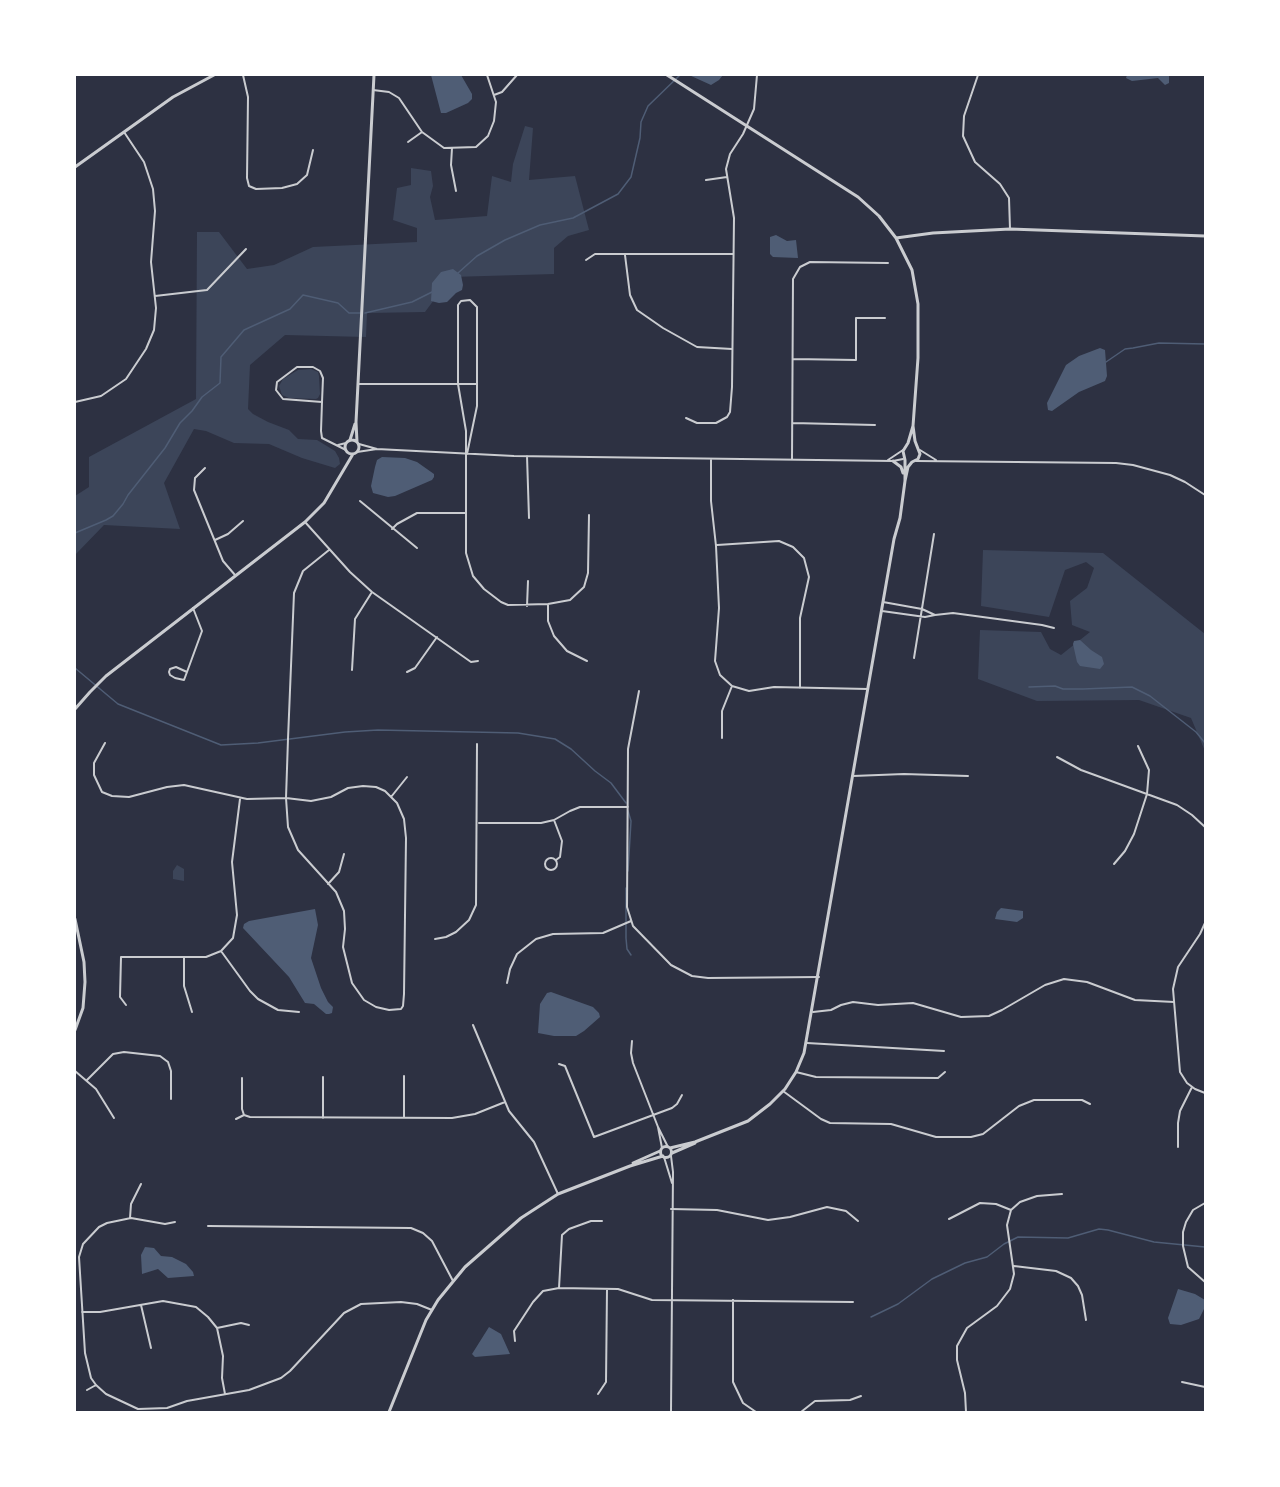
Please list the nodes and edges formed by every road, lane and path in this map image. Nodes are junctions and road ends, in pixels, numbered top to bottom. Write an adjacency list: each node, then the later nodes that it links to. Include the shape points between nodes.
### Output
1 (214, 75): 12 (street)
2 (243, 75): 16 (street, via 248,97 249,186 282,188 297,184 307,175)
3 (374, 75): 9 (street)
4 (487, 75): 10 (street)
5 (517, 75): 10 (street, via 502,93)
6 (667, 75): 11 (street)
7 (757, 75): 11 (street, via 754,109)
8 (978, 75): 21 (street, via 963,116 963,136 975,162 1000,184 1009,198)
9 (373, 90): 13 (street, via 399,98); 33 (street)
10 (494, 95): 15 (street, via 494,121 488,136 476,147)
11 (746, 127): 18 (street, via 728,158); 23 (street, via 858,197)
12 (124, 132): 17 (street); 29 (street, via 144,162 153,189 151,262)
13 (422, 132): 14 (street); 15 (street, via 444,148)
14 (408, 142)
15 (452, 148): 20 (street)
16 (313, 150)
17 (75, 167)
18 (727, 177): 19 (street); 25 (street, via 734,218)
19 (706, 180)
20 (456, 191)
21 (1010, 229): 22 (street); 23 (street, via 933,232)
22 (1205, 236)
23 (896, 238): 42 (street, via 912,270 918,305)
24 (246, 249): 29 (street, via 207,290)
25 (733, 254): 26 (street); 31 (street)
26 (625, 255): 27 (street, via 595,254); 31 (street, via 630,295 637,310 697,347)
27 (586, 260)
28 (888, 263): 32 (street, via 810,261 800,267 793,279)
29 (155, 296): 36 (street, via 154,330 133,370 109,392)
30 (885, 318): 32 (street, via 856,318 856,360)
31 (732, 350): 38 (street, via 731,406 727,417 716,423 697,423)
32 (793, 359): 40 (street)
33 (358, 384): 34 (street); 39 (street)
34 (458, 384): 35 (street); 35 (street, via 458,305 470,300 477,307); 53 (street)
35 (477, 384): 53 (street, via 476,421)
36 (75, 402)
37 (322, 402): 37 (street, via 323,378 317,369 297,367 278,382 276,390 283,399); 45 (street, via 322,438)
38 (686, 418)
39 (356, 422): 43 (street); 44 (street)
40 (793, 423): 41 (street); 56 (street)
41 (875, 425)
42 (913, 426): 46 (street); 47 (street)
43 (348, 442): 44 (street); 45 (street); 51 (street)
44 (358, 443): 48 (street); 52 (street)
45 (338, 445): 51 (street)
46 (907, 446): 47 (street); 49 (street)
47 (916, 446): 50 (street)
48 (378, 449): 52 (street); 53 (street)
49 (903, 450): 57 (street); 58 (street)
50 (920, 450): 59 (street); 61 (street, via 920,457)
51 (346, 451): 52 (street); 63 (street)
52 (355, 453): 63 (street)
53 (467, 454): 54 (street); 68 (street)
54 (527, 456): 55 (street); 70 (street)
55 (711, 459): 56 (street); 76 (street)
56 (792, 459): 57 (street)
57 (888, 460): 60 (street)
58 (905, 460): 60 (street); 61 (street); 64 (street)
59 (936, 460): 61 (street); 66 (street, via 1133,465 1170,475)
60 (893, 461): 64 (street)
61 (914, 462): 65 (street, via 908,467)
62 (205, 468): 75 (street, via 193,484)
63 (344, 469): 72 (street, via 324,503)
64 (904, 473): 65 (street)
65 (905, 481): 82 (street)
66 (1205, 495)
67 (360, 501): 73 (street)
68 (466, 513): 73 (street, via 417,513); 84 (street, via 467,558 476,581 501,602)
69 (589, 515): 83 (street, via 588,573 584,587 570,600)
70 (529, 518)
71 (243, 521): 75 (street)
72 (305, 522): 78 (street); 79 (street)
73 (392, 529): 77 (street)
74 (934, 534): 86 (street)
75 (214, 540): 79 (street, via 223,561)
76 (716, 546): 98 (street, via 719,608 715,661 720,675); 99 (street, via 779,541 804,558 809,577 800,618)
77 (417, 548)
78 (329, 550): 81 (street); 113 (street, via 303,571 294,592)
79 (235, 575): 85 (street)
80 (528, 581): 84 (street)
81 (372, 592): 91 (street); 95 (street, via 354,619)
82 (884, 602): 86 (street); 87 (street)
83 (548, 604): 84 (street); 94 (street, via 548,621 557,641)
84 (527, 606)
85 (193, 608): 96 (street, via 202,631); 102 (street, via 106,676)
86 (922, 609): 88 (street); 89 (street)
87 (882, 611): 89 (street); 100 (street)
88 (935, 615): 89 (street); 90 (street, via 953,613)
89 (921, 616): 92 (street)
90 (1054, 628)
91 (437, 637): 93 (street, via 471,662); 97 (street, via 415,668)
92 (914, 657)
93 (478, 661)
94 (587, 661)
95 (352, 670)
96 (187, 672): 96 (street, via 184,680 169,672 176,667)
97 (407, 672)
98 (732, 686): 99 (street, via 749,692 774,687); 103 (street, via 722,711)
99 (800, 688): 100 (street)
100 (868, 689): 108 (street)
101 (639, 691): 115 (street, via 629,740)
102 (75, 709)
103 (722, 738)
104 (105, 743): 114 (street, via 93,769 97,785 106,795 129,797 184,785)
105 (477, 744): 117 (street)
106 (1138, 746): 111 (street, via 1149,770)
107 (1057, 757): 111 (street)
108 (853, 776): 109 (street); 130 (street)
109 (968, 776)
110 (407, 777): 112 (street)
111 (1147, 794): 118 (street, via 1177,805); 121 (street, via 1134,834)
112 (391, 797): 113 (street, via 376,787 363,786 311,801); 122 (street, via 404,819 406,838 401,1009 389,1010 364,1000 352,983 343,947 344,911)
113 (286, 798): 114 (street); 122 (street, via 288,827 298,850)
114 (240, 799): 128 (street, via 232,862 237,921 233,938)
115 (628, 807): 116 (street, via 580,807); 124 (street, via 627,907)
116 (554, 820): 117 (street); 120 (street, via 562,841)
117 (477, 823): 127 (street, via 475,910 456,932)
118 (1205, 827)
119 (344, 854): 122 (street, via 339,872)
120 (556, 860)
121 (1114, 864)
122 (328, 884)
123 (75, 919): 126 (street)
124 (631, 921): 130 (street, via 672,964 692,976); 131 (street, via 603,933 553,934 536,939 518,954)
125 (1205, 923): 132 (street, via 1179,967)
126 (76, 929): 138 (street, via 86,982)
127 (435, 939)
128 (222, 951): 129 (street, via 206,957); 135 (street, via 258,999 278,1010)
129 (184, 957): 133 (street, via 121,957 120,997); 134 (street, via 184,986)
130 (819, 976): 136 (street)
131 (507, 983)
132 (1174, 1002): 136 (street, via 1135,1000 1087,982 1064,980 1045,985 989,1016 961,1017 913,1003 853,1002); 150 (street, via 1179,1066)
133 (126, 1005)
134 (192, 1012)
135 (299, 1012)
136 (813, 1012): 140 (street)
137 (473, 1024): 155 (street)
138 (75, 1030)
139 (632, 1041): 158 (street, via 633,1063)
140 (807, 1043): 141 (street); 144 (street)
141 (944, 1051)
142 (559, 1064): 158 (street, via 565,1066 594,1137)
143 (75, 1071): 149 (street)
144 (796, 1072): 145 (street, via 816,1077 938,1078); 151 (street)
145 (945, 1072)
146 (404, 1076): 161 (street)
147 (323, 1077): 160 (street)
148 (242, 1078): 157 (street)
149 (87, 1080): 154 (street, via 112,1054 160,1056 171,1071); 159 (street)
150 (1192, 1087): 152 (street); 166 (street, via 1180,1111)
151 (783, 1091): 156 (street, via 830,1123 891,1124 936,1137 983,1134 1019,1106 1034,1100 1082,1100); 164 (street, via 748,1121)
152 (1205, 1093)
153 (682, 1095): 158 (street, via 672,1108)
154 (171, 1099)
155 (505, 1102): 161 (street, via 462,1117); 173 (street, via 513,1119 534,1142)
156 (1090, 1104)
157 (244, 1115): 160 (street); 162 (street)
158 (654, 1117): 163 (street)
159 (114, 1118)
160 (323, 1118): 161 (street)
161 (404, 1118)
162 (236, 1119)
163 (658, 1127): 165 (street); 167 (street)
164 (695, 1142): 165 (street); 168 (street)
165 (669, 1147): 167 (street); 168 (street)
166 (1178, 1147)
167 (662, 1149): 169 (street); 170 (street)
168 (671, 1154): 169 (street); 171 (street)
169 (664, 1157): 170 (street); 171 (street)
170 (630, 1166): 173 (street)
171 (672, 1183): 176 (street)
172 (141, 1184): 178 (street, via 130,1204)
173 (558, 1194): 185 (street, via 521,1218)
174 (1062, 1194): 177 (street, via 1037,1196)
175 (1205, 1203): 186 (street, via 1193,1210 1183,1232 1188,1267)
176 (671, 1209): 181 (street, via 717,1210 768,1220 827,1207 846,1212); 189 (street)
177 (1011, 1210): 179 (street, via 980,1203); 184 (street, via 1007,1225)
178 (130, 1218): 182 (street); 194 (street, via 99,1227 83,1245 78,1268)
179 (949, 1219)
180 (602, 1221): 187 (street, via 569,1228 562,1235)
181 (858, 1221)
182 (175, 1222)
183 (207, 1226): 185 (street, via 411,1228 432,1241)
184 (1014, 1266): 195 (street, via 1056,1271 1071,1278 1082,1295); 211 (street, via 1006,1296 967,1328 957,1346)
185 (453, 1281): 193 (street)
186 (1205, 1282)
187 (559, 1288): 188 (street); 198 (street, via 543,1291 533,1302 514,1331)
188 (607, 1289): 189 (street, via 649,1300); 204 (street, via 606,1382)
189 (671, 1300): 190 (street); 208 (street)
190 (733, 1300): 191 (street); 209 (street, via 733,1382 743,1403)
191 (853, 1302)
192 (141, 1305): 194 (street); 197 (street, via 163,1301 196,1308); 199 (street)
193 (432, 1310): 205 (street, via 401,1302 362,1304 344,1313 281,1378); 207 (street)
194 (82, 1312): 201 (street, via 84,1353)
195 (1086, 1320)
196 (249, 1325): 197 (street)
197 (217, 1328): 205 (street)
198 (515, 1341)
199 (151, 1348)
200 (1182, 1383): 202 (street)
201 (96, 1385): 203 (street); 205 (street, via 138,1409 167,1408)
202 (1205, 1387)
203 (87, 1390)
204 (598, 1394)
205 (225, 1395)
206 (861, 1396): 210 (street, via 815,1401)
207 (389, 1412)
208 (671, 1412)
209 (756, 1412)
210 (801, 1412)
211 (966, 1412)

